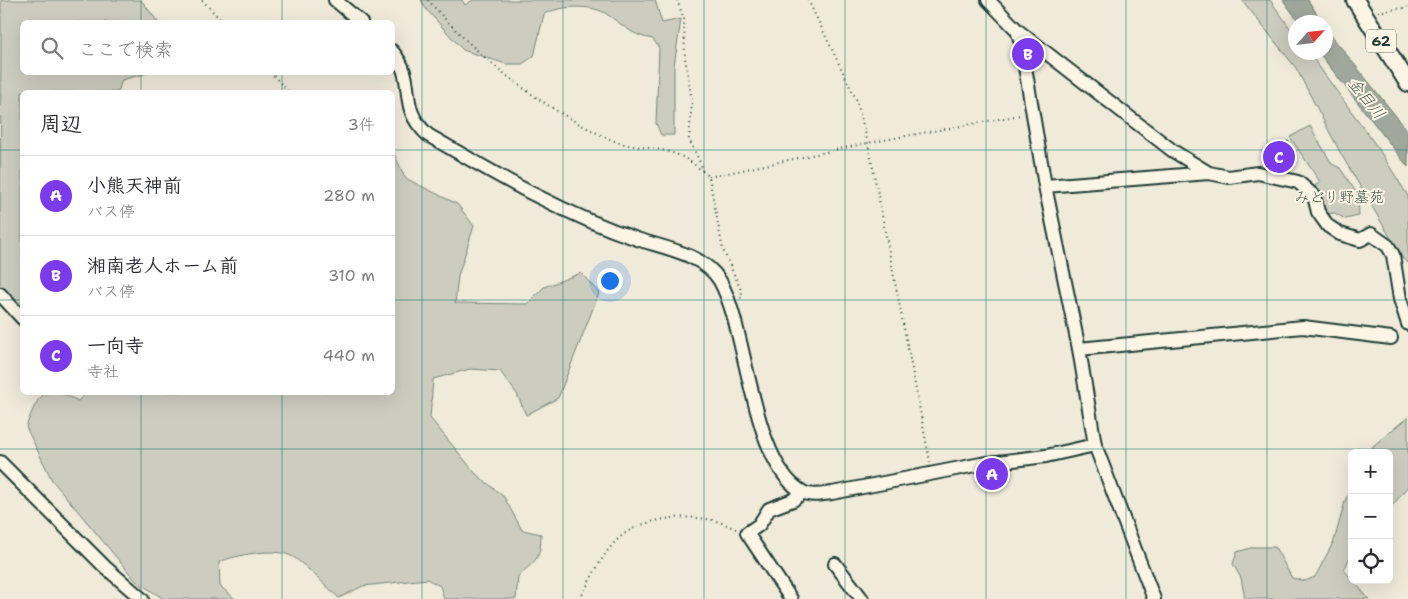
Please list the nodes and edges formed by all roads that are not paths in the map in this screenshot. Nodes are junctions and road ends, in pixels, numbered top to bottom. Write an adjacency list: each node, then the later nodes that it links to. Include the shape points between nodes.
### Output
1 (336, 0): 4 (street)
2 (988, 0): 5 (street)
3 (1355, 0): 7 (main road, 62)
4 (359, 20)
5 (1017, 30): 8 (street, via 1173,151); 9 (street)
6 (395, 55): 17 (street, via 405,70 409,110 418,126 428,135 553,206 598,226 688,256 709,268 731,305 754,404 777,463 790,482)
7 (1408, 83)
8 (1209, 173): 9 (street); 12 (street, via 1228,177 1258,173 1298,182 1314,196 1318,212 1328,226 1340,234 1360,240 1371,234 1388,246 1393,255 1400,299)
9 (1045, 186): 14 (street)
10 (0, 294): 11 (street)
11 (20, 316)
12 (1408, 324)
13 (1391, 338): 14 (street, via 1303,327)
14 (1079, 349): 15 (street)
15 (1095, 445): 17 (street, via 824,494); 22 (street)
16 (0, 462): 19 (street, via 105,567)
17 (803, 492): 20 (street, via 794,500 769,509 759,525 747,533)
18 (835, 564): 21 (street)
19 (142, 599)
20 (792, 599)
21 (862, 599)
22 (1154, 599)

